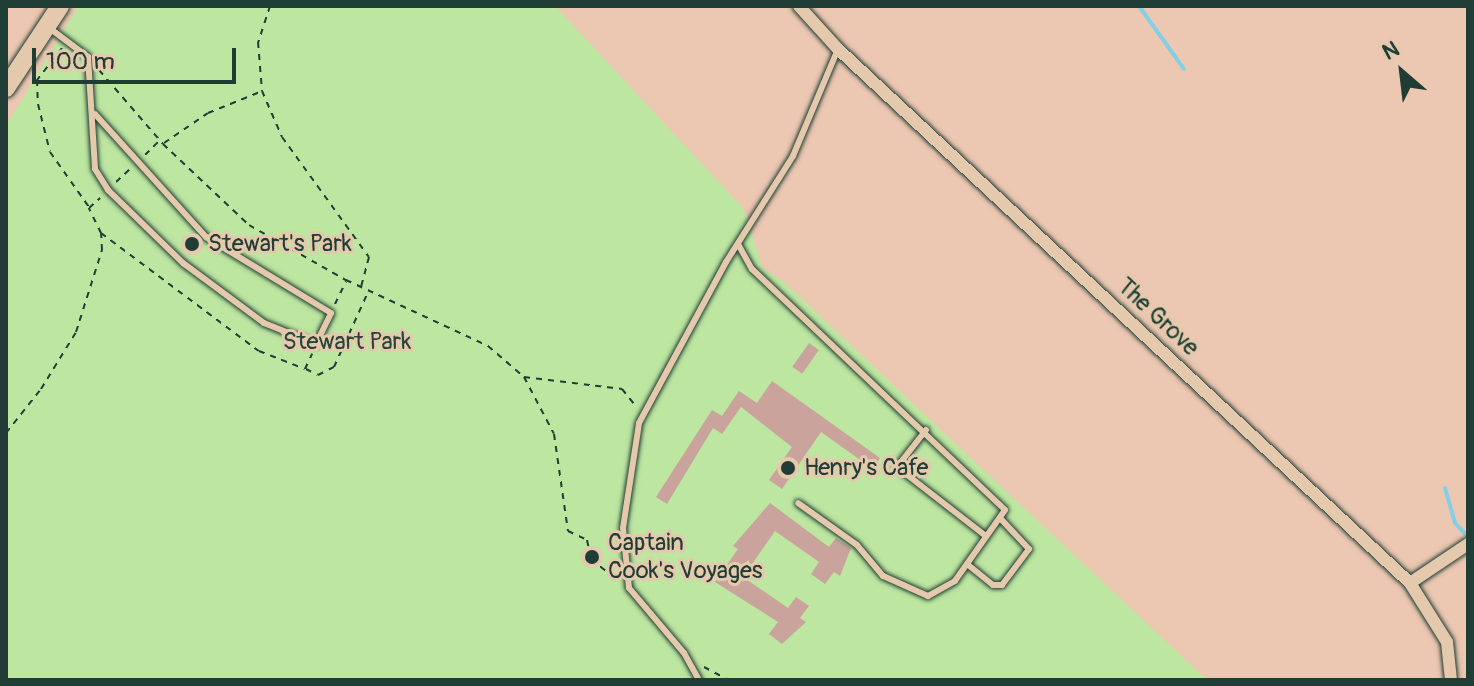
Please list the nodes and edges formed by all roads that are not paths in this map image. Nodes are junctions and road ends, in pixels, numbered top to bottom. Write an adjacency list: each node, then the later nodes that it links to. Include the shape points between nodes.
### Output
1 (60, 6): 3 (main road)
2 (799, 6): 4 (street, The Grove)
3 (48, 27): 5 (main road); 6 (lane, via 88,57)
4 (838, 49): 7 (lane, via 793,156); 14 (street, The Grove)
5 (6, 88)
6 (95, 114): 6 (lane, via 95,169 108,190 183,263 264,323 316,344 331,313 206,237)
7 (738, 244): 8 (lane, via 752,269); 15 (lane, via 639,423 623,528 629,588 684,653)
8 (926, 430): 10 (lane, via 1005,510); 11 (lane, via 897,467)
9 (798, 503): 13 (lane, via 857,545 883,576 916,593 939,593)
10 (1000, 518): 11 (lane); 13 (lane, via 1029,549 1002,585 993,585)
11 (986, 536): 13 (lane)
12 (1468, 544): 14 (street)
13 (967, 564)
14 (1410, 583): 16 (street, The Grove, via 1447,642)
15 (699, 680)
16 (1451, 680)

